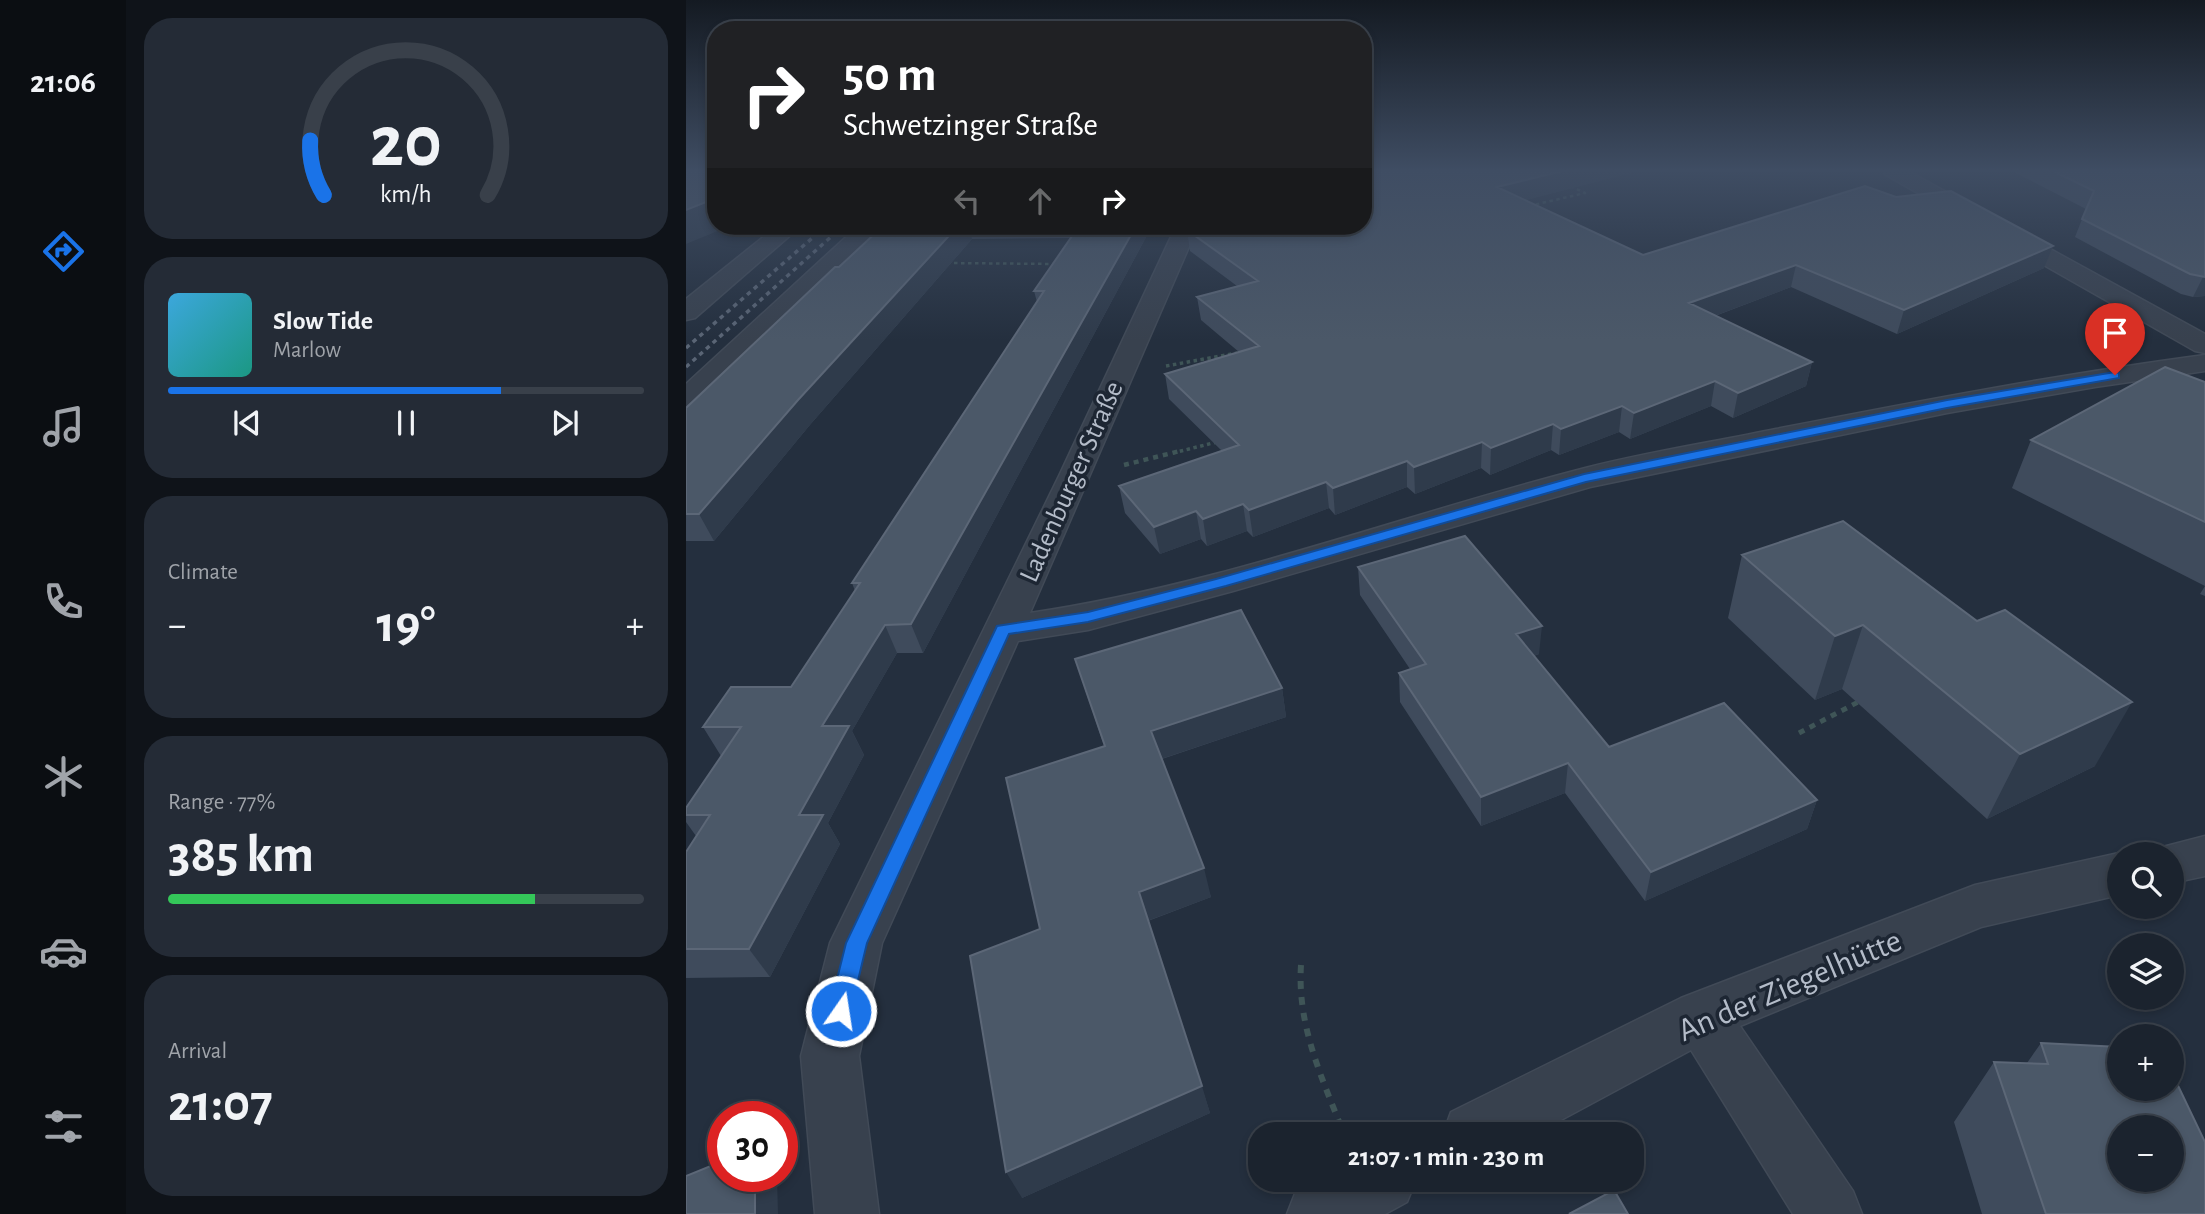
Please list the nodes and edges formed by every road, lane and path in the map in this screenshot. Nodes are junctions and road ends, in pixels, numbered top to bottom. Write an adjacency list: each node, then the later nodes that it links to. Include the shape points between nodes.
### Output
1 (1995, 228): 9 (street)
2 (779, 235): 7 (street)
3 (860, 235): 14 (street)
4 (1183, 235): 13 (street, Ladenburger Straße)
5 (944, 263): 6 (path)
6 (1069, 265)
7 (686, 312)
8 (2205, 319): 9 (street)
9 (2168, 324): 10 (street)
10 (2205, 345)
11 (1246, 351): 13 (path, via 1166,366)
12 (2205, 363): 17 (street, via 1947,404 1584,478 1220,583 1088,617)
13 (1122, 367): 16 (street, Ladenburger Straße)
14 (686, 400)
15 (1222, 441): 16 (path)
16 (1075, 476): 17 (street, Ladenburger Straße)
17 (1002, 630): 28 (street, Ladenburger Straße, via 856,943 830,1056)
18 (1867, 698): 19 (path)
19 (1799, 733)
20 (2205, 856): 21 (street)
21 (2184, 860)
22 (2107, 877): 24 (street, An der Ziegelhütte, via 1975,907)
23 (1301, 965): 25 (path, via 1298,987 1303,1026)
24 (1701, 1016): 26 (street, An der Ziegelhütte); 30 (street)
25 (1339, 1122)
26 (1496, 1122)
27 (1362, 1192): 29 (street)
28 (847, 1214)
29 (1319, 1214)
30 (1830, 1214)

